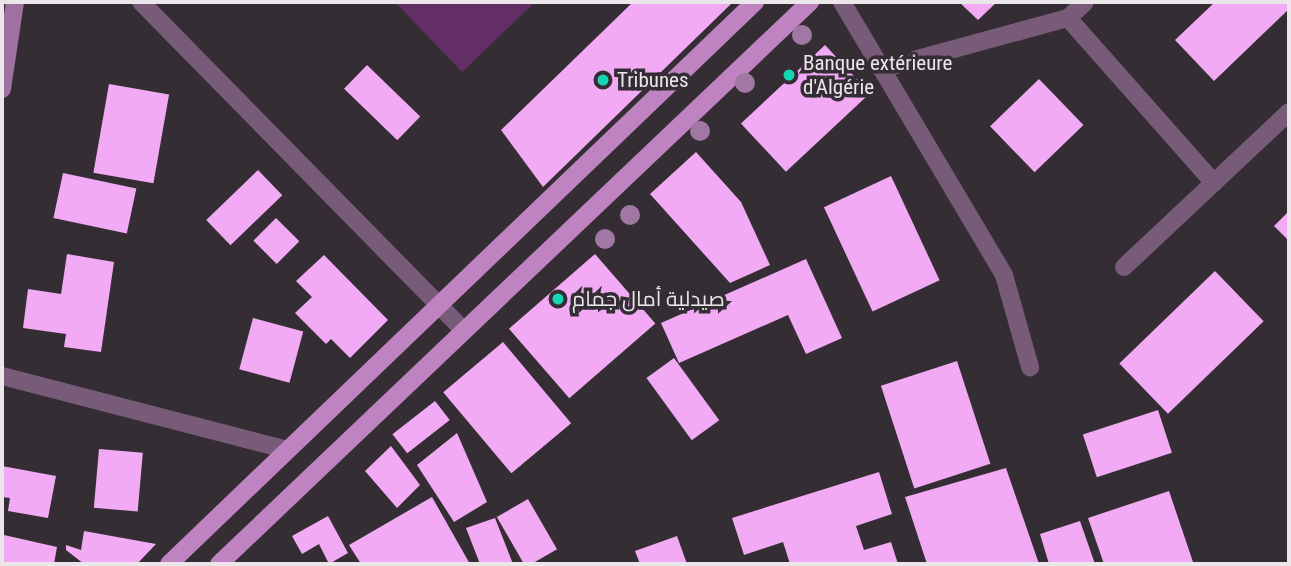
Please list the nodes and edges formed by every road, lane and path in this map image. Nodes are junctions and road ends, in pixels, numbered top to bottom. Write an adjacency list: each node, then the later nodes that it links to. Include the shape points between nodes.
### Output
1 (15, 2): 9 (main road)
2 (141, 2): 13 (street)
3 (755, 2): 13 (main road)
4 (810, 2): 14 (main road)
5 (842, 2): 8 (street)
6 (1085, 2): 7 (street)
7 (1068, 18): 8 (street); 11 (street)
8 (881, 69): 15 (street, via 1004,275)
9 (2, 89)
10 (1289, 113): 11 (street)
11 (1214, 183): 12 (street)
12 (1125, 267)
13 (439, 305): 14 (street); 17 (main road)
14 (464, 331): 19 (main road)
15 (1030, 367)
16 (2, 376): 17 (street)
17 (288, 450): 18 (main road)
18 (169, 564)
19 (219, 564)

